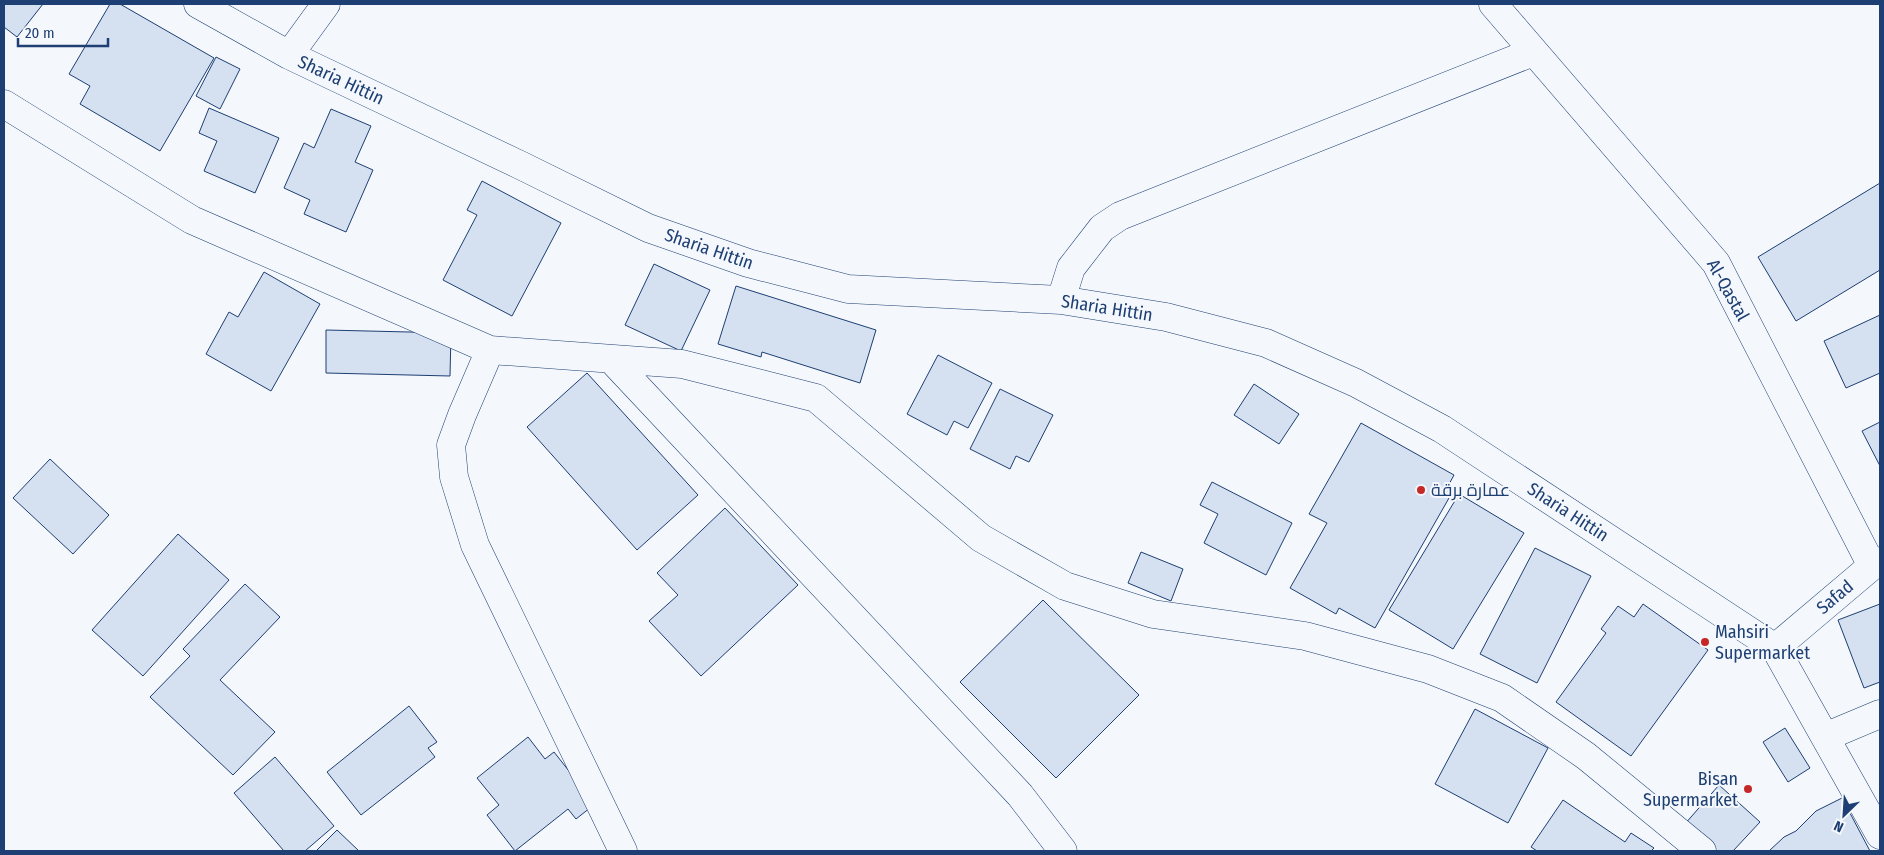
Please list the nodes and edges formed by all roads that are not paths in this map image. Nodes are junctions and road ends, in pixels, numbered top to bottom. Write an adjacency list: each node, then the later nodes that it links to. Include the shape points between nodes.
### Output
1 (198, 4): 5 (street, Sharia Hittin)
2 (326, 4): 5 (street)
3 (1493, 4): 4 (street, Al-Qastal)
4 (1533, 52): 7 (street, via 1120,216 1102,228 1071,268); 10 (street, Al-Qastal, via 1716,263)
5 (290, 55): 7 (street, Sharia Hittin, via 648,228 748,263 848,289)
6 (4, 104): 8 (street, via 192,220)
7 (1061, 300): 11 (street, Sharia Hittin, via 1166,317 1266,343 1356,383 1442,429)
8 (490, 350): 9 (street); 15 (street, via 451,445 454,477 475,545)
9 (611, 359): 16 (street, via 1020,795); 17 (street, via 682,364 816,398 981,538 1065,586 1153,614 1305,636 1428,669 1502,698 1586,756)
10 (1876, 564): 11 (street, Safad)
11 (1775, 648): 13 (street, Sharia Hittin)
12 (1880, 714): 13 (street)
13 (1825, 737): 14 (street, Sharia Hittin)
14 (1880, 835)
15 (623, 851)
16 (1063, 851)
17 (1702, 851)

